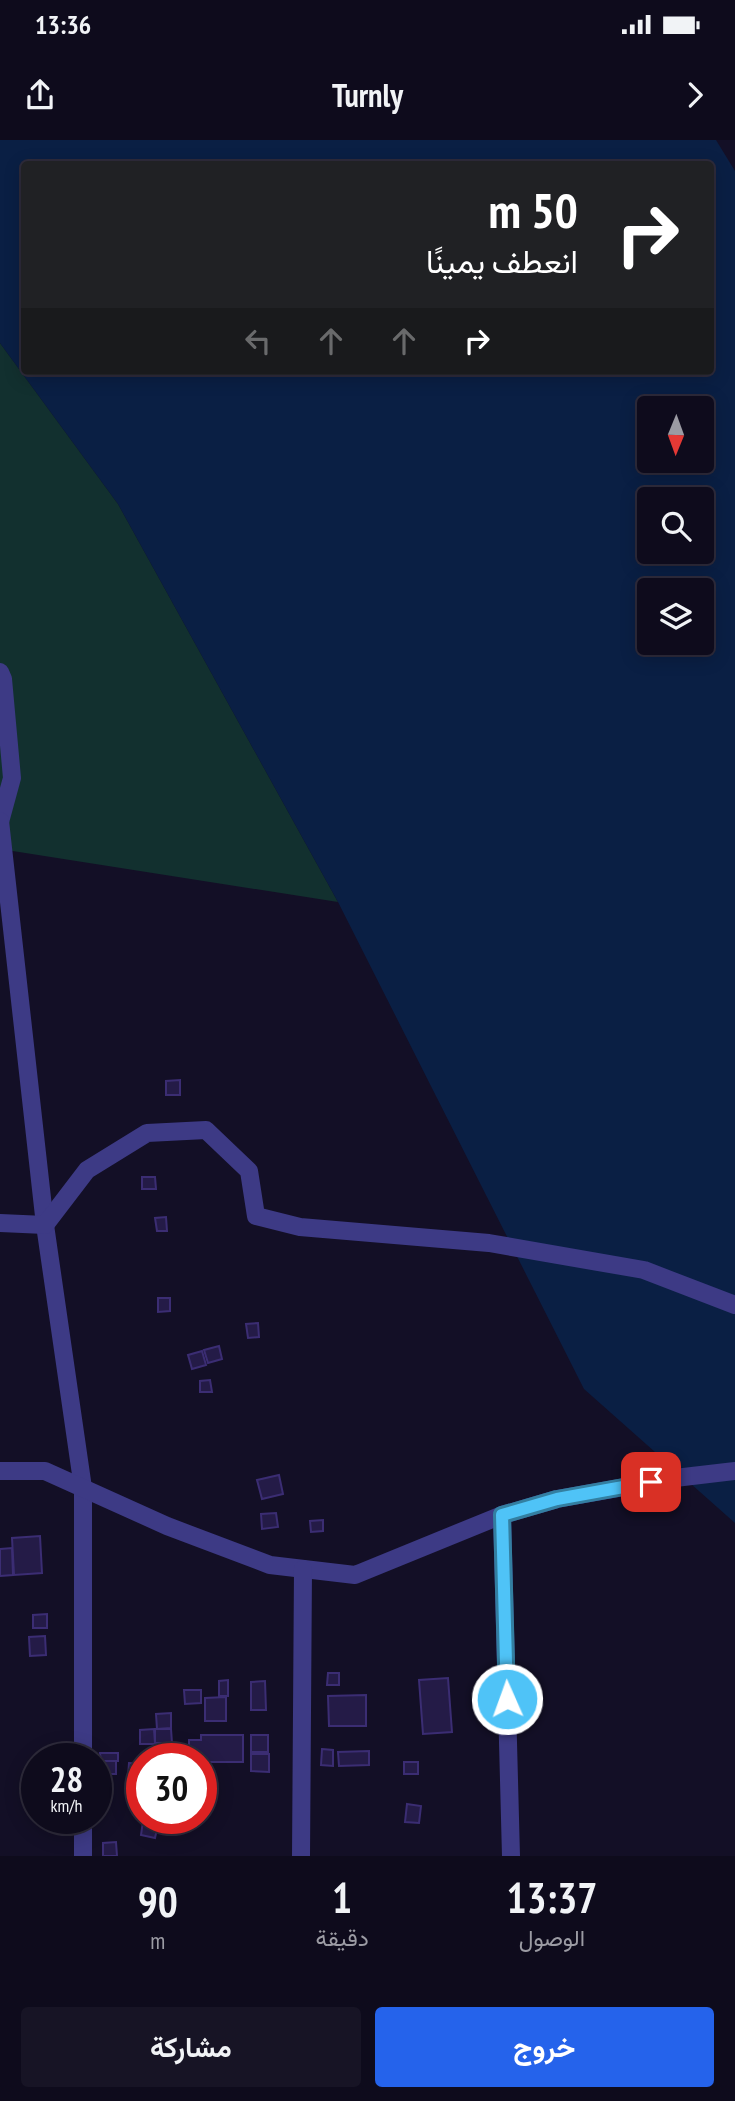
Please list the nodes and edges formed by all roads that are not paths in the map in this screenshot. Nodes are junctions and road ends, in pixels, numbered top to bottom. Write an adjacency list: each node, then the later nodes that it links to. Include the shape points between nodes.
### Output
1 (0, 672): 2 (street, via 12,778)
2 (0, 822): 4 (street)
3 (0, 1223): 4 (street)
4 (45, 1225): 5 (street, via 87,1170 147,1133 206,1130 249,1171 256,1216 300,1227 489,1243 645,1270); 8 (street)
5 (735, 1305)
6 (0, 1471): 8 (street, via 46,1471)
7 (735, 1471): 9 (street, via 557,1499)
8 (83, 1488): 10 (street, via 270,1565); 11 (street)
9 (502, 1515): 10 (street, via 355,1575); 15 (street)
10 (303, 1569): 14 (street)
11 (83, 1743)
12 (83, 1834): 13 (street)
13 (83, 1856)
14 (301, 1856)
15 (511, 1856)

